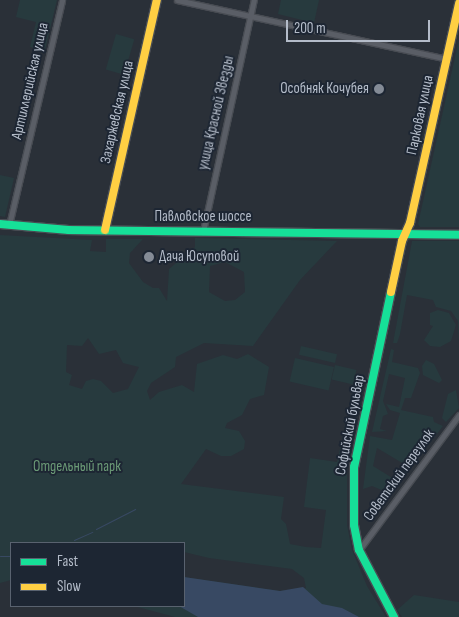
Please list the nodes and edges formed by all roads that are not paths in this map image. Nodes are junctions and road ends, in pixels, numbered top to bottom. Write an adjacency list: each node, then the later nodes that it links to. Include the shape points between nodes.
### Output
1 (62, 0): 9 (street, Артиллерийская улица)
2 (157, 0): 10 (main road, Захаржевская улица)
3 (177, 0): 6 (street)
4 (254, 0): 6 (street, улица Красной Звезды)
5 (459, 3): 7 (main road, Парковая улица)
6 (251, 16): 7 (street); 11 (street, улица Красной Звезды)
7 (446, 59): 12 (main road, Парковая улица)
8 (0, 224): 9 (main road, Павловское шоссе)
9 (9, 225): 10 (main road, Павловское шоссе)
10 (105, 230): 11 (main road, Павловское шоссе)
11 (203, 231): 12 (main road, Павловское шоссе)
12 (406, 233): 13 (main road, Павловское шоссе); 15 (main road, Софийский бульвар, via 354,467 354,525)
13 (459, 235)
14 (459, 415): 15 (street, Советский переулок)
15 (359, 550): 16 (main road, Софийский бульвар)
16 (394, 617)

